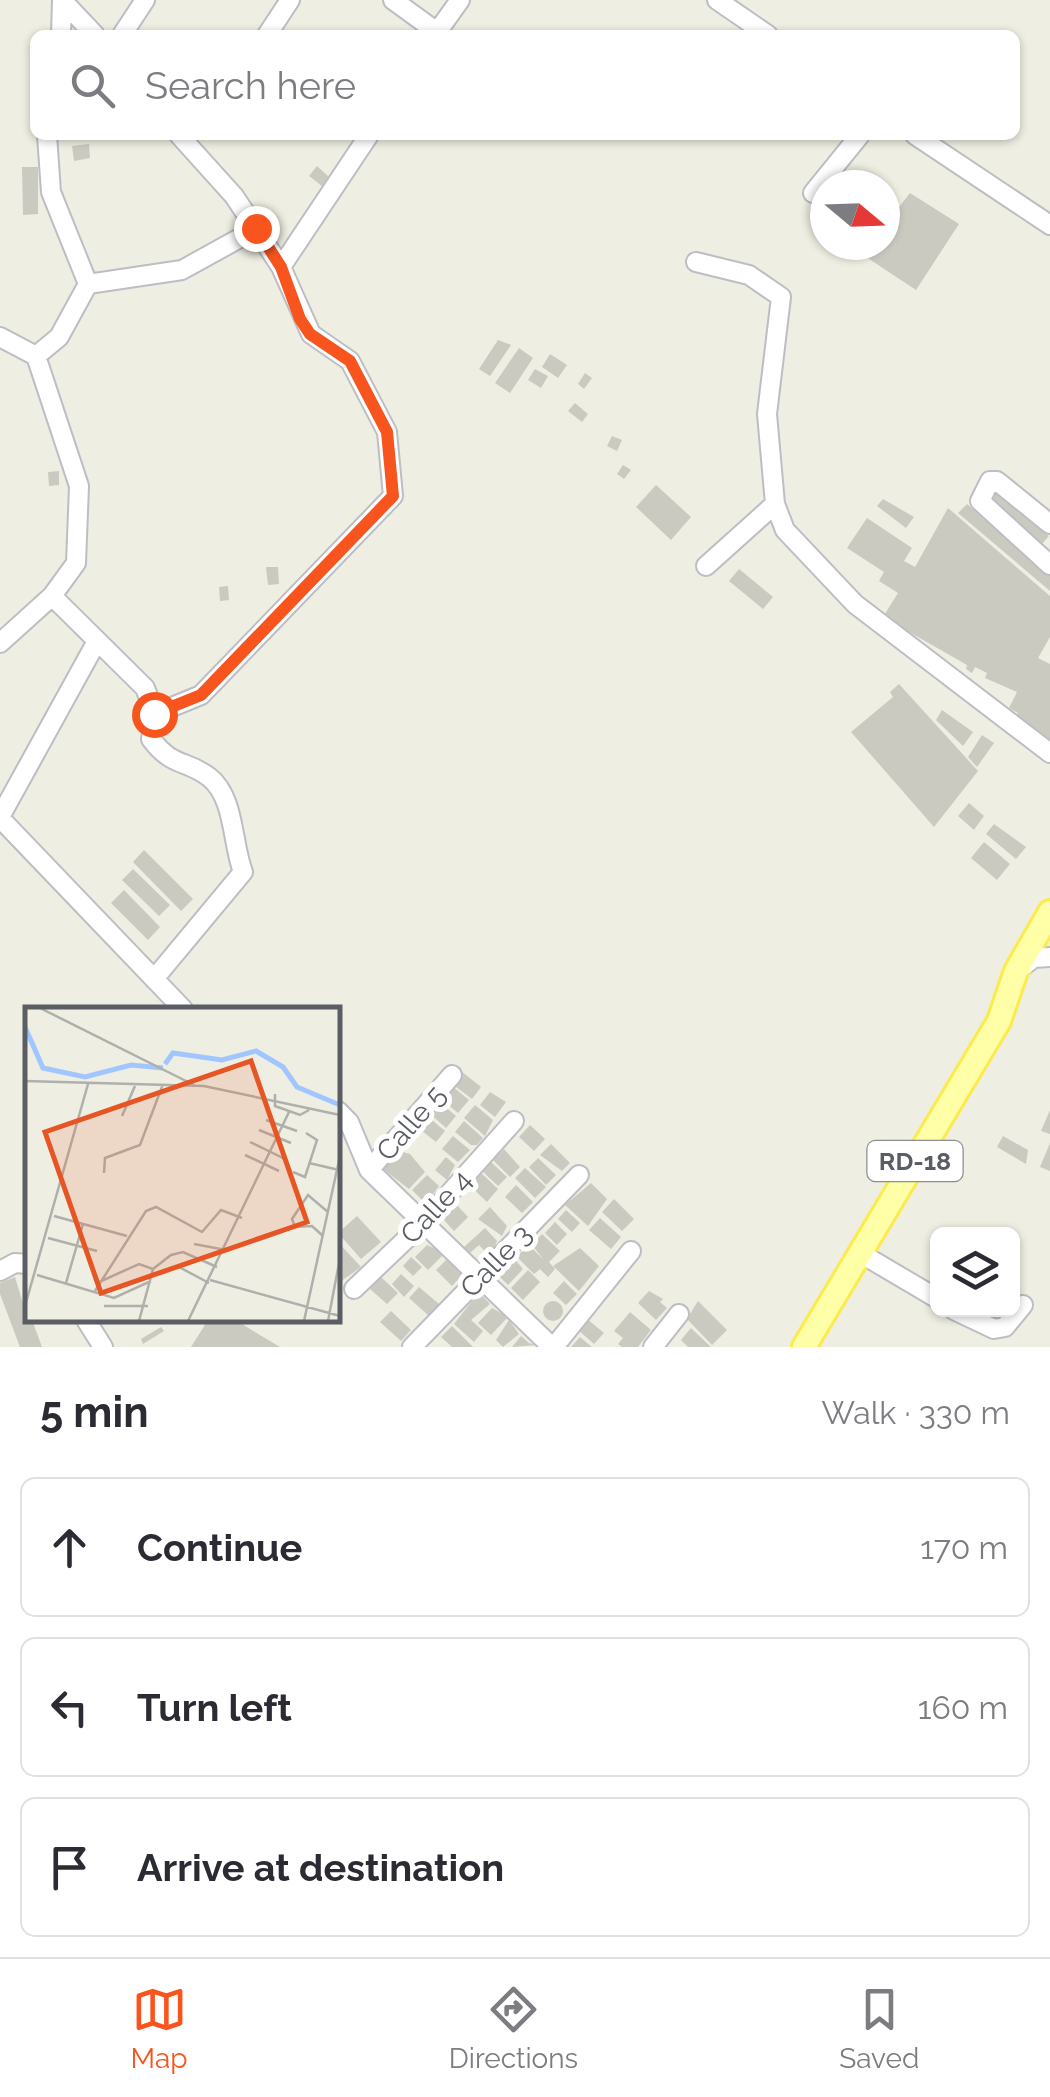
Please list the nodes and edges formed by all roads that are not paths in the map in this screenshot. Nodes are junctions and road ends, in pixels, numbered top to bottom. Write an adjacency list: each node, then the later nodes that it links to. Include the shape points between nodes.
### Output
1 (62, 0): 7 (street); 8 (street)
2 (145, 0): 9 (street)
3 (290, 0): 10 (street)
4 (393, 0): 11 (street)
5 (460, 0): 12 (street)
6 (717, 0): 13 (street)
7 (61, 30)
8 (90, 30)
9 (125, 30)
10 (270, 30)
11 (432, 30)
12 (438, 30)
13 (761, 30)
14 (48, 140): 24 (street, via 51,192)
15 (184, 140): 21 (street)
16 (366, 140): 23 (street)
17 (856, 140): 19 (street)
18 (923, 140): 20 (street)
19 (832, 170)
20 (1050, 225)
21 (256, 228): 23 (street); 24 (street, via 182,270)
22 (696, 262): 27 (street, via 749,275 781,298 767,414)
23 (281, 267): 34 (street, via 300,319 310,334 350,361 387,432 393,496 201,695)
24 (88, 284): 26 (street, via 59,337)
25 (0, 336): 26 (street)
26 (36, 356): 31 (street, via 80,486 76,563)
27 (775, 504): 30 (street); 35 (street, via 786,530 855,604)
28 (1050, 524): 29 (street, via 997,481 982,491 980,501)
29 (1048, 559)
30 (706, 566)
31 (52, 596): 32 (street); 33 (street)
32 (97, 641): 34 (street, via 145,688); 36 (street)
33 (0, 643)
34 (154, 714): 40 (street, via 151,739 165,758 210,778 227,804 243,872)
35 (1050, 753)
36 (0, 818): 40 (street)
37 (1050, 912): 39 (main road, RD-18)
38 (1050, 957): 39 (street)
39 (1016, 970): 49 (main road, RD-18, via 999,1021)
40 (154, 980): 41 (street)
41 (180, 1007)
42 (452, 1075): 45 (street, Calle 5)
43 (340, 1113): 45 (street)
44 (514, 1121): 47 (street, Calle 4)
45 (370, 1170): 47 (street)
46 (579, 1175): 52 (street, Calle 3)
47 (423, 1222): 52 (street); 53 (street, Calle 4)
48 (631, 1251): 63 (street)
49 (860, 1253): 54 (street); 65 (main road, RD-18)
50 (25, 1264): 51 (street)
51 (0, 1270)
52 (480, 1277): 62 (street, Calle 3); 63 (street)
53 (354, 1289)
54 (930, 1295)
55 (1023, 1306): 56 (street)
56 (1020, 1310)
57 (679, 1314): 64 (street)
58 (970, 1317): 59 (street, via 994,1328 1005,1328)
59 (1014, 1317)
60 (87, 1322): 61 (street)
61 (104, 1347)
62 (412, 1347)
63 (553, 1347)
64 (653, 1347)
65 (804, 1347)

